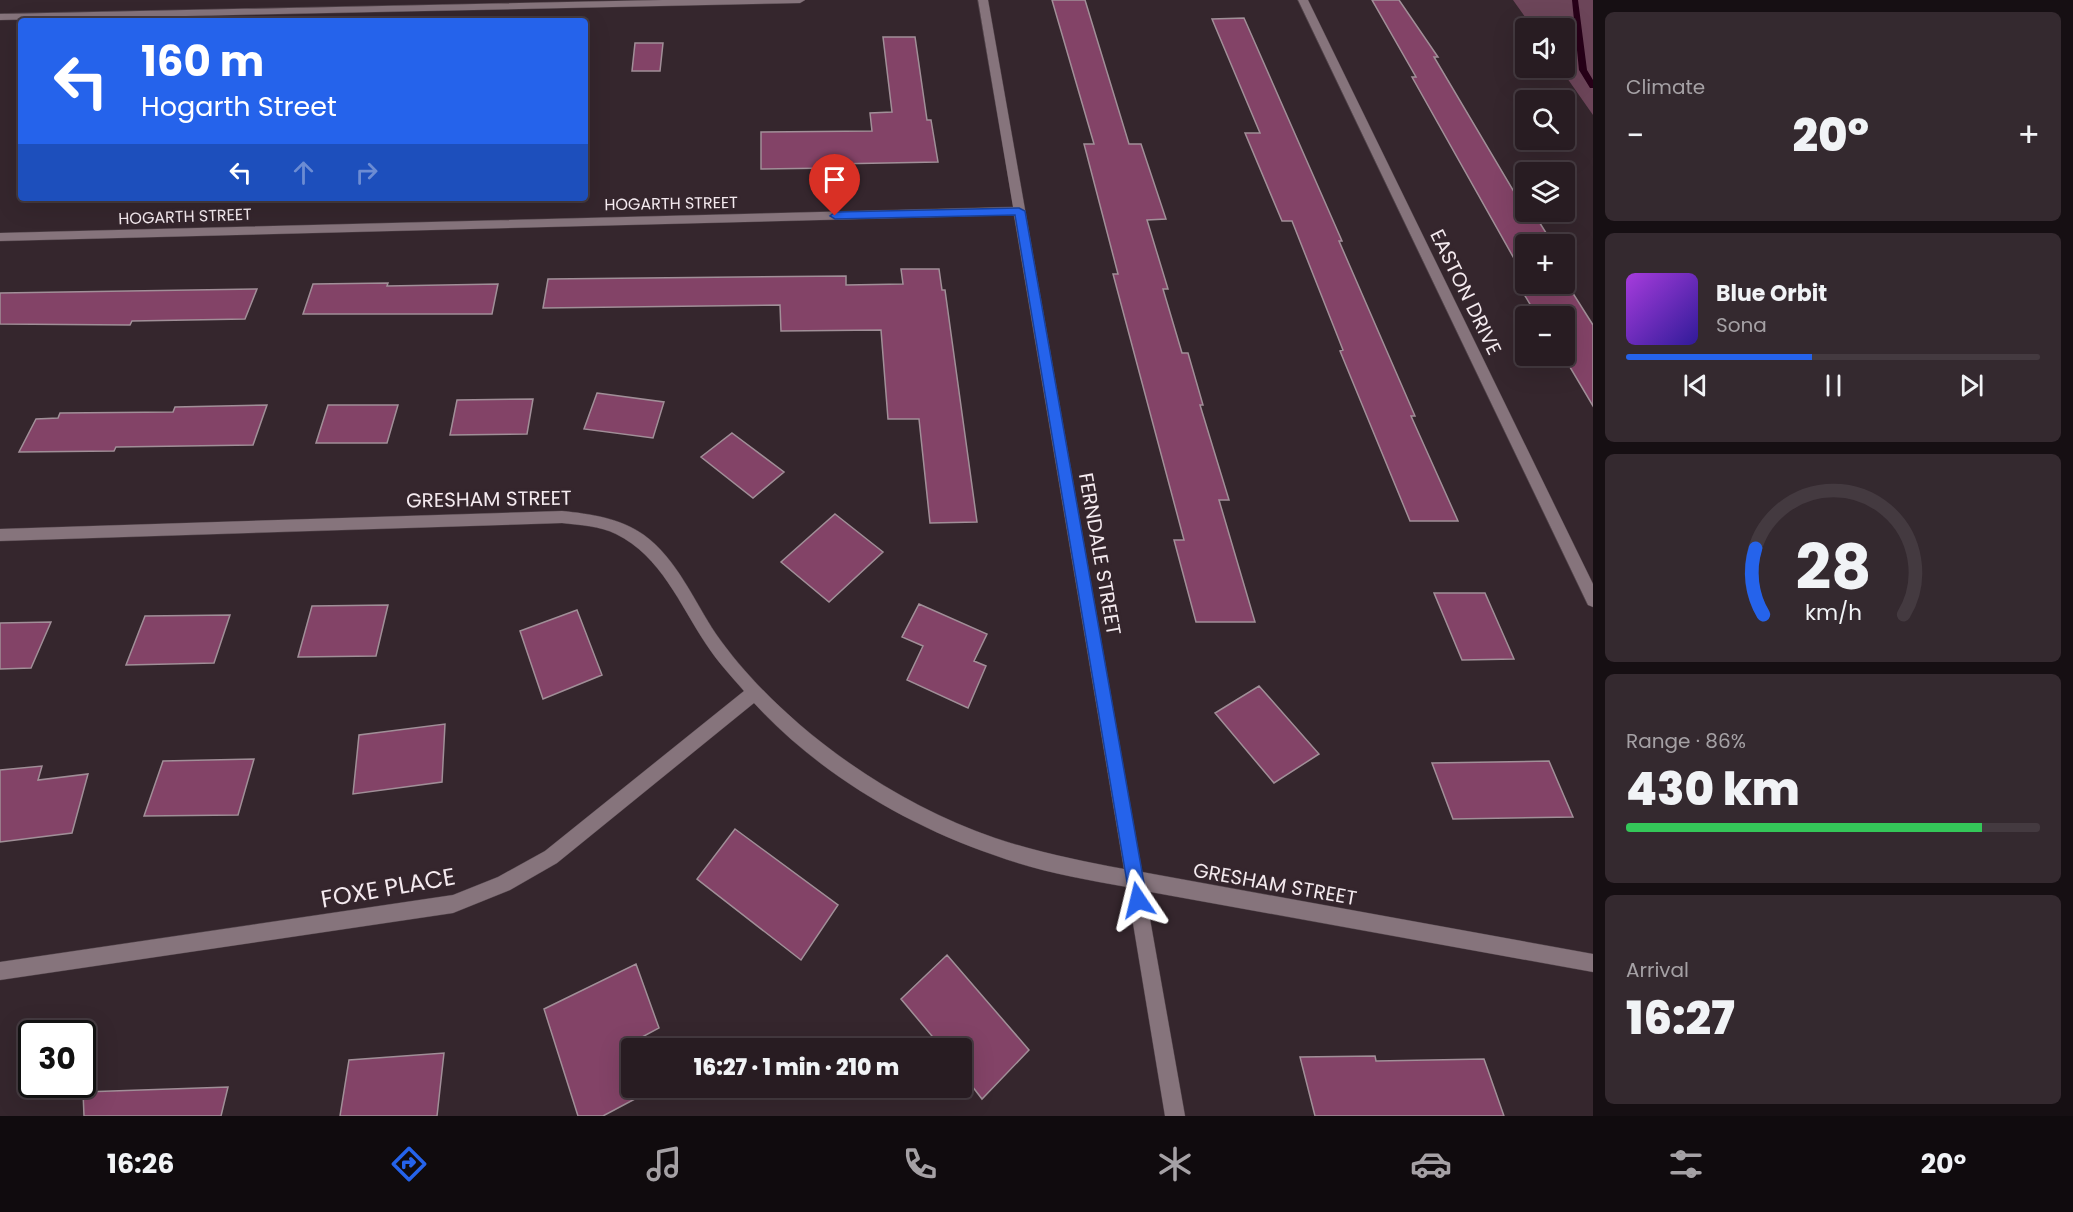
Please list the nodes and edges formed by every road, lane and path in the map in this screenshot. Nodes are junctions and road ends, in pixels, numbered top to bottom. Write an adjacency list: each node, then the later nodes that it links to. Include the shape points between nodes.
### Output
1 (800, 0): 4 (street)
2 (983, 0): 5 (street, FERNDALE STREET)
3 (1303, 0): 8 (street, EASTON DRIVE)
4 (0, 18)
5 (1019, 211): 6 (street, HOGARTH STREET); 10 (street, FERNDALE STREET)
6 (0, 237)
7 (0, 535): 9 (street, GRESHAM STREET, via 587,518 638,537 661,558 713,642)
8 (1593, 600)
9 (755, 692): 10 (street, GRESHAM STREET, via 807,740 869,786 940,824 1013,853); 12 (street, FOXE PLACE, via 551,857 504,884 453,904)
10 (1135, 879): 11 (street, GRESHAM STREET); 13 (street, FERNDALE STREET)
11 (1593, 963)
12 (0, 971)
13 (1175, 1116)

